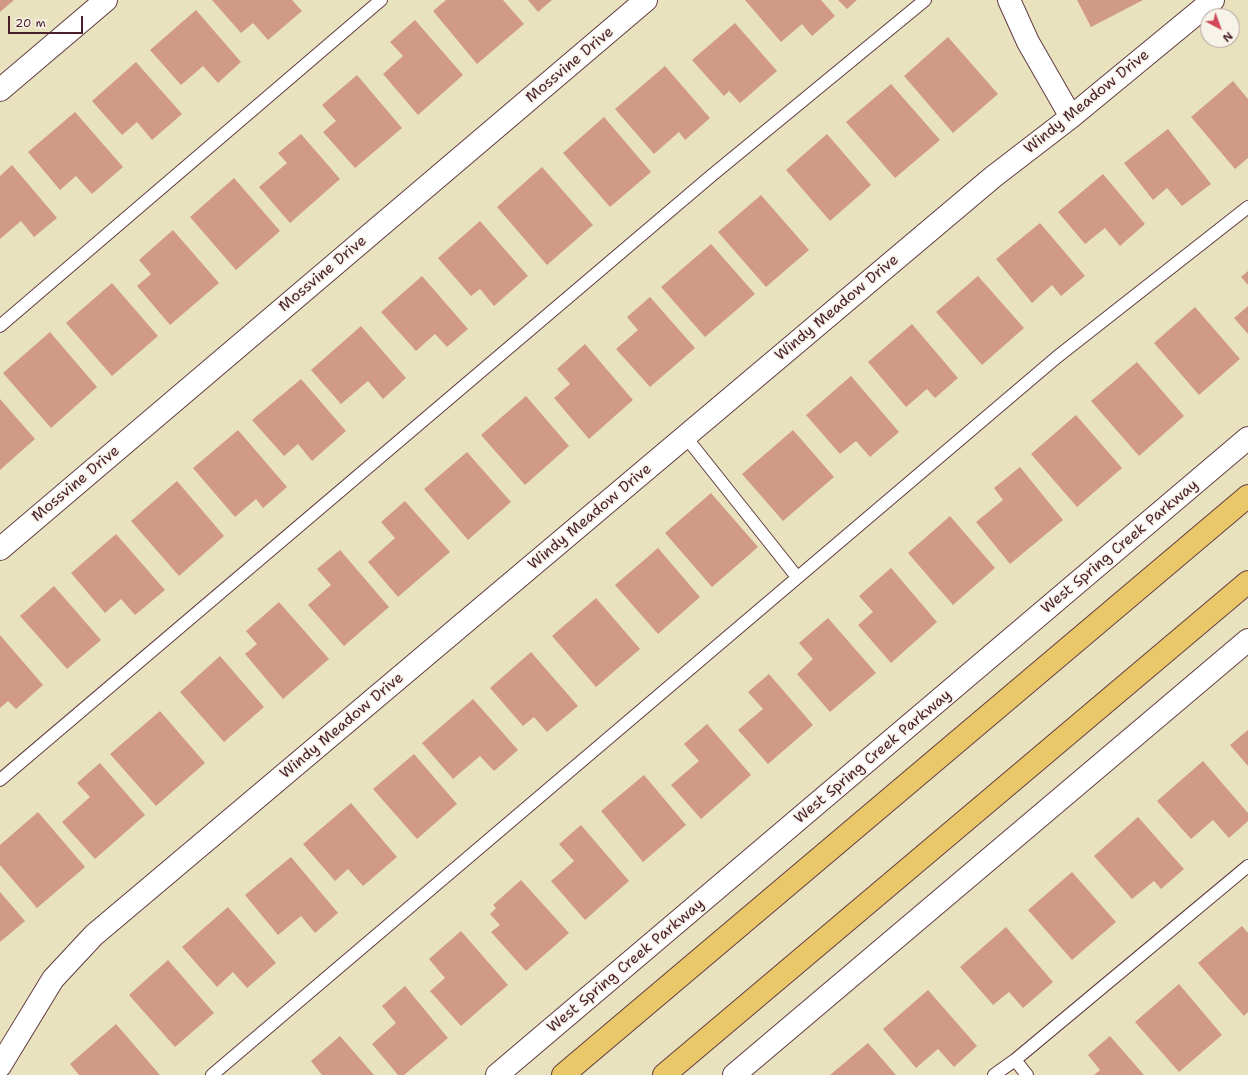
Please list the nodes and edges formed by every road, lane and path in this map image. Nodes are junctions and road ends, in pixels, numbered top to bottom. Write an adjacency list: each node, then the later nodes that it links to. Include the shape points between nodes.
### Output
1 (106, 0): 7 (street)
2 (381, 0): 10 (lane)
3 (646, 0): 14 (street, Mossvine Drive)
4 (925, 0): 18 (lane, via 711,176)
5 (1009, 0): 8 (street, via 1028,42)
6 (1210, 1): 8 (street, Windy Meadow Drive)
7 (0, 90)
8 (1071, 117): 11 (street, Windy Meadow Drive, via 992,178)
9 (1248, 207): 15 (lane, via 1057,357)
10 (0, 326)
11 (685, 436): 15 (lane); 21 (street, Windy Meadow Drive, via 94,935 52,978)
12 (1248, 438): 24 (street, West Spring Creek Parkway)
13 (1248, 496): 25 (main road)
14 (0, 549)
15 (797, 577): 23 (lane)
16 (1248, 582): 26 (main road)
17 (1248, 640): 27 (street)
18 (0, 780)
19 (1248, 866): 20 (lane)
20 (1015, 1060): 28 (lane); 29 (lane)
21 (0, 1065): 22 (street)
22 (8, 1075)
23 (212, 1075)
24 (497, 1075)
25 (563, 1075)
26 (664, 1075)
27 (734, 1075)
28 (994, 1075)
29 (1027, 1075)

